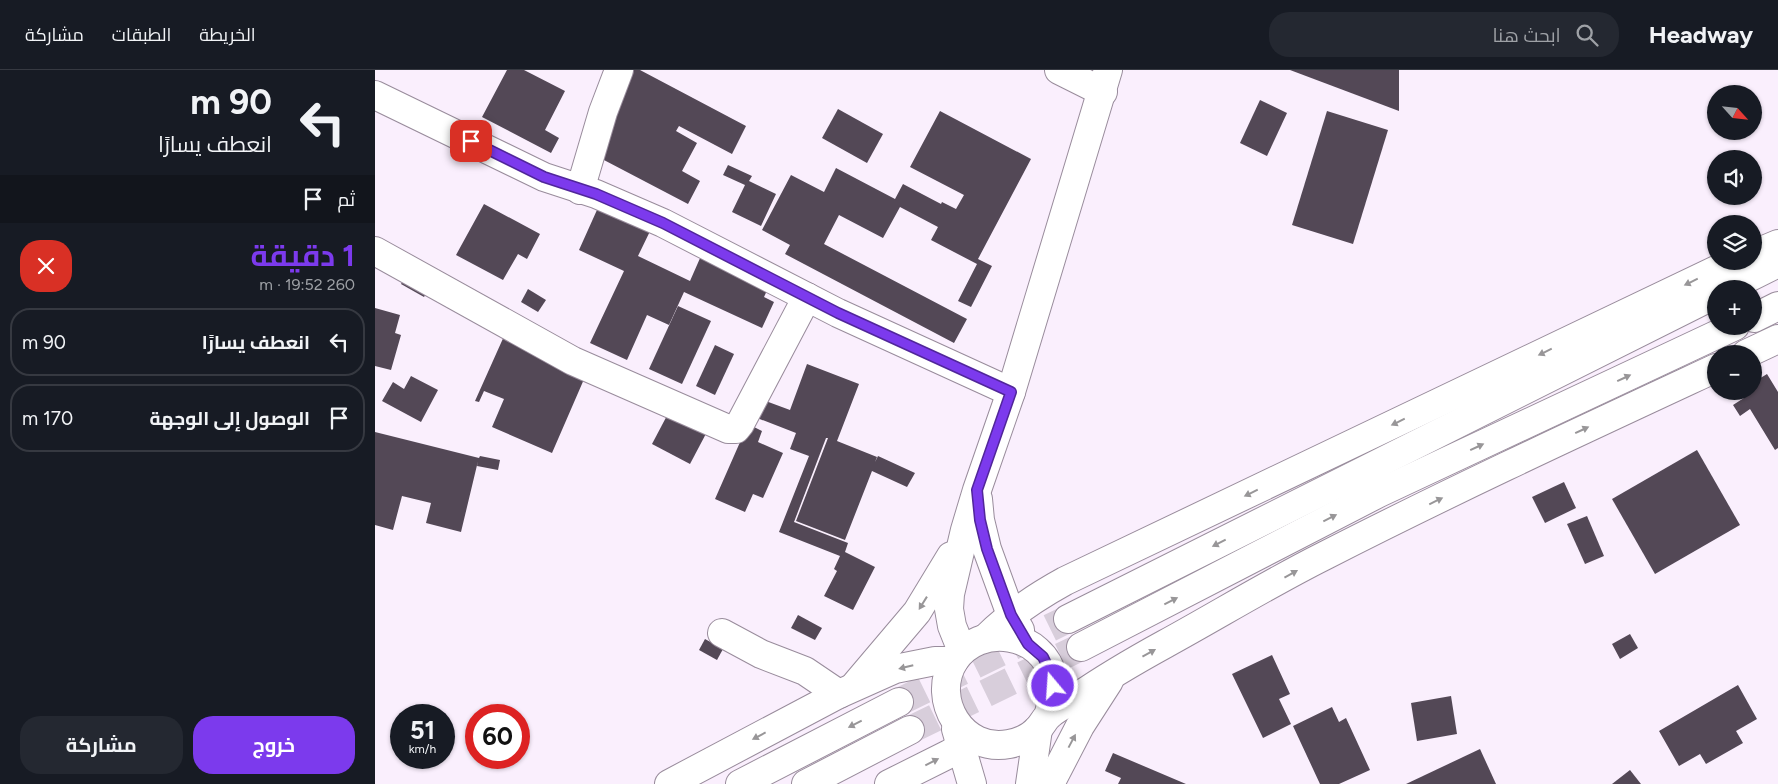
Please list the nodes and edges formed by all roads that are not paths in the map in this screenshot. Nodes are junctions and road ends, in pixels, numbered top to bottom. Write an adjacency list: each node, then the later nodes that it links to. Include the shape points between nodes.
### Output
1 (619, 70): 5 (main road)
2 (1059, 70): 3 (main road)
3 (1106, 81): 20 (main road)
4 (375, 95): 5 (main road, via 544,177)
5 (580, 190): 12 (main road, via 663,223)
6 (1778, 244): 7 (main road)
7 (1762, 251)
8 (375, 252): 12 (main road, via 573,361 728,429 736,428 743,420)
9 (1778, 263): 11 (main road)
10 (1716, 270): 23 (main road, one-way to 23, via 1065,582)
11 (1744, 280)
12 (807, 297): 20 (main road)
13 (1707, 299): 24 (main road, one-way to 24)
14 (1778, 306): 15 (main road)
15 (1762, 314)
16 (1716, 335): 28 (main road, one-way to 16, via 1379,493)
17 (1778, 339): 18 (main road)
18 (1762, 346)
19 (1707, 372): 30 (main road, one-way to 19, via 1322,557 1533,452)
20 (1011, 392): 21 (main road)
21 (977, 490): 22 (main road); 23 (main road, via 987,549)
22 (965, 530): 29 (main road, via 949,609); 31 (main road, one-way to 31, via 917,612)
23 (1011, 615): 26 (main road); 27 (main road)
24 (1068, 619)
25 (722, 633): 31 (main road)
26 (987, 638): 27 (main road, via 1015,638); 29 (main road, via 974,643)
27 (1028, 644): 33 (main road, via 1043,657 1052,676 1054,696)
28 (1081, 648)
29 (958, 656): 31 (main road, one-way to 31, via 895,669); 35 (main road, via 948,675 945,690 947,705)
30 (1115, 672): 33 (main road); 42 (main road, one-way to 30, via 1080,726)
31 (845, 692): 36 (main road, one-way to 36)
32 (899, 702): 37 (main road, one-way to 37)
33 (1043, 722): 35 (main road, via 1029,736 1008,744); 41 (main road)
34 (910, 730): 38 (main road)
35 (968, 743): 39 (main road, one-way to 35); 40 (main road)
36 (669, 784)
37 (740, 784)
38 (806, 784)
39 (889, 784)
40 (972, 784)
41 (1030, 784)
42 (1050, 784)

